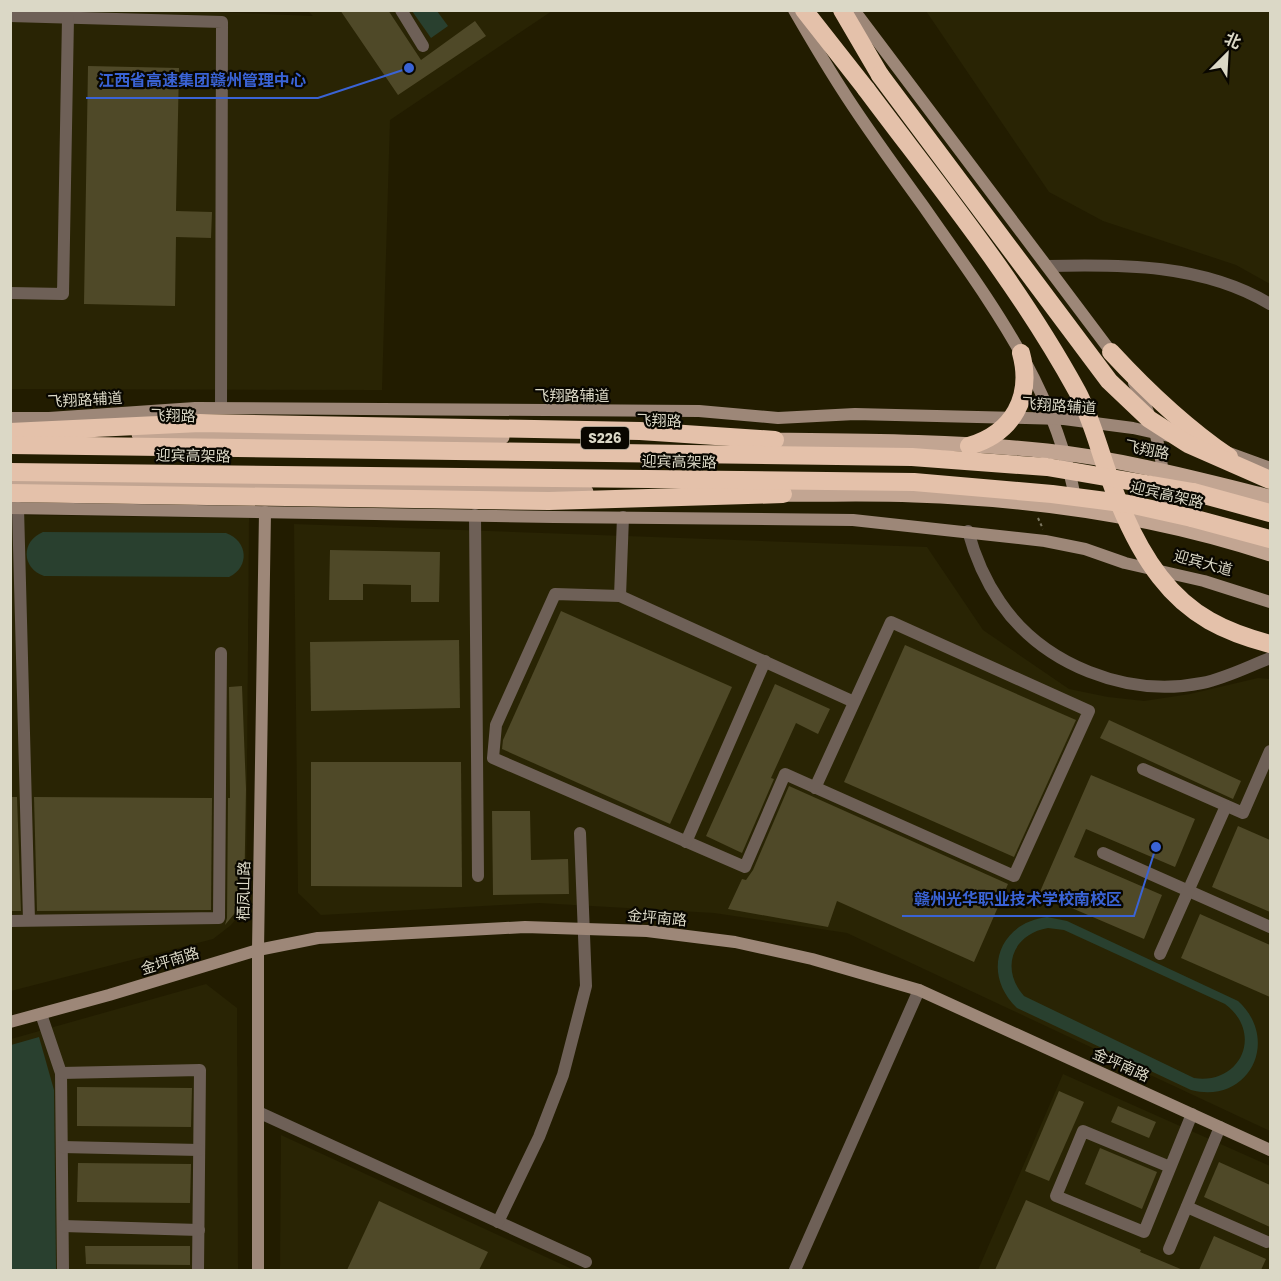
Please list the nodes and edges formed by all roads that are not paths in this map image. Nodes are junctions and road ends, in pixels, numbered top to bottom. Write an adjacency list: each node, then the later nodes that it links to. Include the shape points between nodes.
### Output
1 (401, 10): 8 (street)
2 (794, 10): 13 (street, via 842,89 982,290)
3 (804, 10): 44 (highway, bridge, via 1008,279 1054,348 1095,430 1117,500 1160,578 1192,610 1228,631)
4 (842, 10): 28 (highway, bridge, via 880,75 1109,381 1149,419 1188,444)
5 (854, 10): 9 (street)
6 (10, 16): 7 (street)
7 (68, 18): 10 (street, via 63,294); 14 (street, via 222,22)
8 (423, 46)
9 (1047, 266): 11 (street, via 1121,266 1196,274 1236,286); 12 (street)
10 (10, 293)
11 (1270, 304)
12 (1111, 352): 19 (street, via 1135,384); 23 (highway, via 1163,405)
13 (1021, 353): 16 (highway, via 1024,388); 17 (street)
14 (221, 408): 15 (street, 飞翔路辅道); 16 (street, 飞翔路辅道, via 699,411 778,418 855,414)
15 (10, 417)
16 (1012, 418): 17 (street, 飞翔路辅道); 22 (highway, via 992,437)
17 (1053, 419): 19 (street, 飞翔路辅道); 24 (street)
18 (10, 432): 20 (main road, 飞翔路 / S226); 20 (highway, via 200,423 640,431)
19 (1155, 433): 23 (street); 27 (street)
20 (775, 440): 22 (main road, 飞翔路 / S226)
21 (10, 445): 35 (highway, 迎宾高架路, bridge, via 912,457 1047,467 1193,492)
22 (969, 447): 24 (main road, 飞翔路 / S226)
23 (1216, 449): 25 (street); 28 (highway)
24 (1065, 454): 27 (main road, 飞翔路 / S226); 33 (street)
25 (1270, 468)
26 (10, 472): 40 (highway, 迎宾高架路, bridge, via 914,482 1129,504)
27 (1162, 472): 31 (main road, 飞翔路 / S226); 38 (street)
28 (1270, 482)
29 (10, 484): 30 (main road)
30 (783, 494): 32 (highway, via 549,501); 33 (main road, via 915,495)
31 (1270, 497)
32 (13, 503): 34 (street); 49 (street)
33 (1077, 510): 38 (main road)
34 (265, 512): 36 (street); 63 (street, 栖凤山路)
35 (1270, 513)
36 (475, 515): 37 (street); 57 (street)
37 (622, 517): 39 (street, via 853,520); 42 (street)
38 (1160, 524): 41 (main road, 迎宾大道)
39 (968, 531): 43 (street, 迎宾大道, via 1076,547); 46 (street, via 981,569 1001,604 1028,634 1079,668 1118,681 1180,686 1220,678)
40 (1270, 539)
41 (1270, 554)
42 (620, 596): 47 (street); 55 (street, via 555,594 496,725 493,758)
43 (1270, 602)
44 (1270, 645)
45 (221, 653): 60 (street, via 219,918)
46 (1270, 658)
47 (765, 661): 48 (street); 55 (street)
48 (854, 702): 52 (street); 52 (street, via 891,622 1089,711 1014,876)
49 (17, 723): 60 (street)
50 (1270, 751): 53 (street, via 1243,813)
51 (1143, 769): 53 (street)
52 (815, 788): 55 (street, via 785,774 745,867)
53 (1226, 806): 58 (street)
54 (580, 833): 62 (street)
55 (686, 842)
56 (1103, 853): 58 (street)
57 (478, 876)
58 (1188, 890): 61 (street); 64 (street)
59 (10, 921): 60 (street)
60 (28, 921)
61 (1270, 927)
62 (584, 929): 63 (street, 金坪南路, via 515,927 318,938); 65 (street, 金坪南路, via 647,931 735,942 813,959); 77 (street, via 586,986 562,1075)
63 (258, 950): 66 (street, 金坪南路); 69 (street, 栖凤山路)
64 (1160, 954)
65 (919, 990): 70 (street, 金坪南路); 86 (street)
66 (40, 1014): 67 (street, 金坪南路); 68 (street)
67 (10, 1022)
68 (61, 1073): 72 (street); 73 (street, via 200,1070)
69 (258, 1112): 77 (street); 85 (street, 栖凤山路)
70 (1192, 1114): 71 (street, 金坪南路); 75 (street)
71 (1220, 1127): 74 (street, 金坪南路); 76 (street)
72 (62, 1147): 73 (street); 78 (street)
73 (199, 1150): 79 (street)
74 (1270, 1150)
75 (1170, 1167): 75 (street, via 1144,1232 1056,1196 1083,1131)
76 (1186, 1207): 80 (street); 81 (street)
77 (498, 1222): 82 (street)
78 (63, 1226): 79 (street); 83 (street)
79 (199, 1230): 84 (street)
80 (1267, 1242)
81 (1169, 1249)
82 (586, 1262)
83 (63, 1270)
84 (198, 1270)
85 (258, 1270)
86 (795, 1270)

